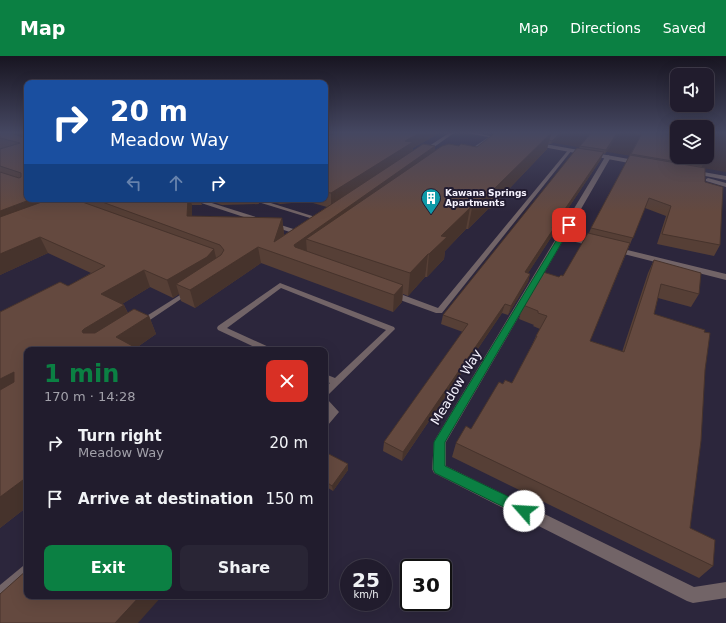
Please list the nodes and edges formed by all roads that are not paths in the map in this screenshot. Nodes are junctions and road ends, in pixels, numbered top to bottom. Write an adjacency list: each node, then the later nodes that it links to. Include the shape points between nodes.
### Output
1 (562, 159): 14 (lane, via 439,311)
2 (607, 159): 11 (street, Meadow Way)
3 (622, 159): 4 (street)
4 (648, 164)
5 (726, 178): 6 (street, via 684,172)
6 (726, 186)
7 (201, 202): 10 (street, via 301,234)
8 (260, 202): 9 (street, via 319,222)
9 (328, 216)
10 (306, 230)
11 (562, 236): 12 (street); 23 (street, Meadow Way, via 440,442 439,469 693,595)
12 (726, 277)
13 (194, 288): 15 (lane)
14 (388, 293)
15 (136, 325)
16 (262, 347): 18 (lane, via 221,328 280,286 392,329)
17 (328, 378): 18 (lane)
18 (336, 382): 19 (lane)
19 (328, 390)
20 (328, 405): 21 (lane, via 334,412)
21 (328, 419)
22 (24, 573): 24 (lane)
23 (726, 590)
24 (0, 594)

